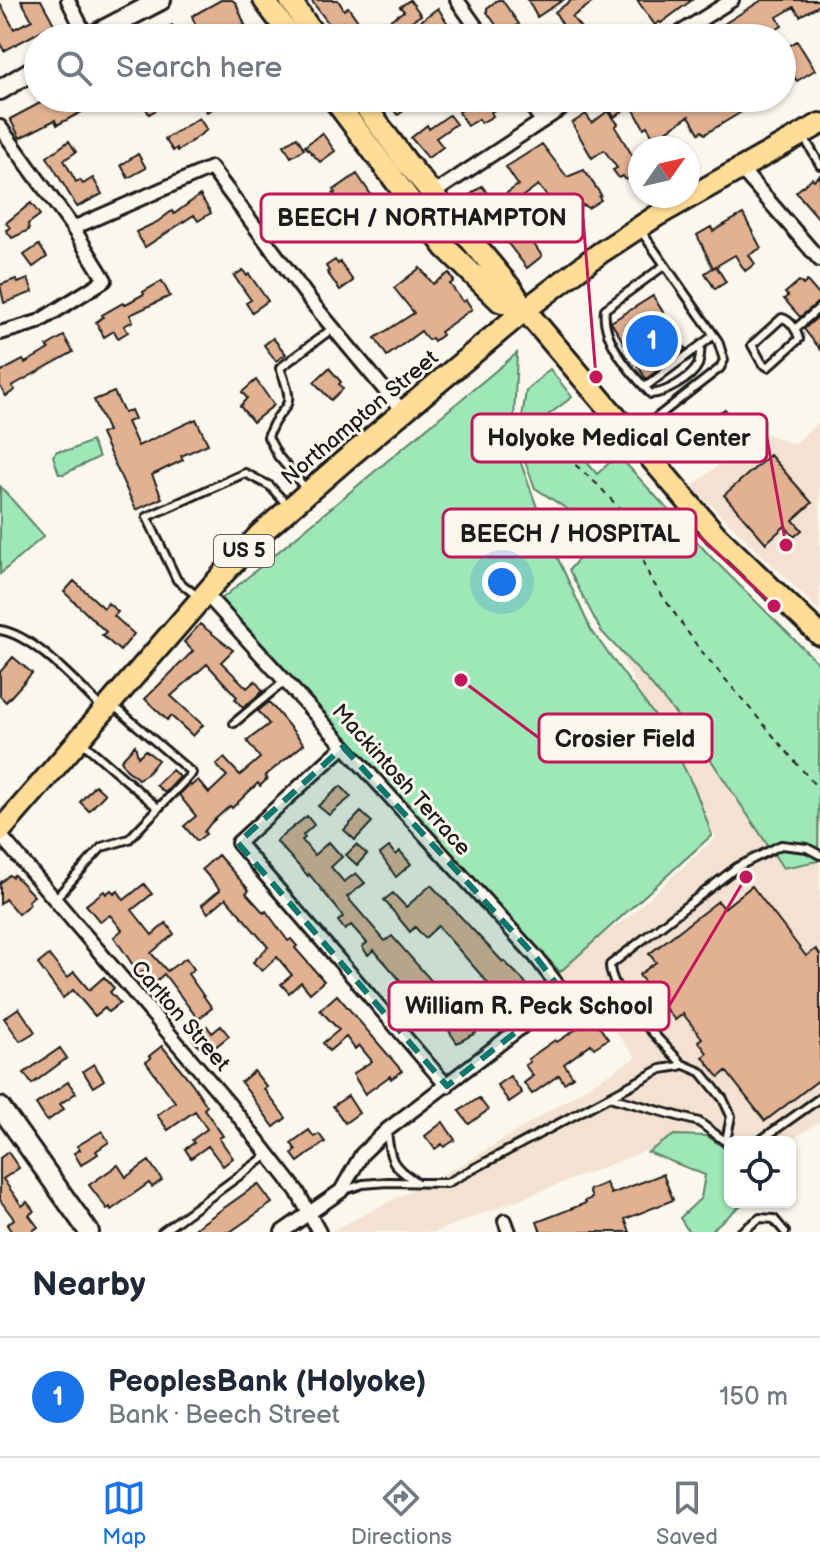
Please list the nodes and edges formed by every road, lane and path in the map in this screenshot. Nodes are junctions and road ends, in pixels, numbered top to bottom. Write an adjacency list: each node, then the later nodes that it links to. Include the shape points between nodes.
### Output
1 (68, 0): 7 (street)
2 (161, 0): 8 (main road)
3 (264, 0): 9 (main road)
4 (290, 0): 10 (main road)
5 (732, 0): 12 (street)
6 (461, 1): 11 (street)
7 (81, 24)
8 (115, 24)
9 (282, 24)
10 (306, 24)
11 (475, 24)
12 (694, 24)
13 (24, 75): 14 (main road)
14 (0, 90)
15 (345, 112): 24 (main road)
16 (368, 112): 24 (main road)
17 (536, 112): 19 (street)
18 (556, 112): 19 (street)
19 (542, 121): 24 (street)
20 (0, 127): 25 (street)
21 (811, 129): 22 (lane); 23 (main road, Northampton Street / US 5)
22 (820, 165)
23 (741, 169): 26 (main road, Northampton Street / US 5); 27 (street)
24 (422, 200): 30 (main road, via 445,247 500,301)
25 (73, 228): 31 (street, via 211,168); 33 (street, via 105,280 38,322)
26 (639, 228): 28 (lane); 30 (main road, Northampton Street / US 5)
27 (820, 260)
28 (665, 265): 34 (lane); 36 (lane, via 605,309 603,322 612,343)
29 (820, 307): 32 (lane)
30 (525, 310): 37 (main road, Northampton Street / US 5); 39 (main road)
31 (333, 328): 37 (street); 40 (lane, via 280,368 289,400 268,437)
32 (795, 329): 32 (lane, via 798,342 766,367 752,345 782,318)
33 (0, 333)
34 (714, 335): 35 (lane); 39 (lane, via 723,350 720,368)
35 (701, 345): 36 (lane); 36 (lane, via 699,364 687,376 662,393 651,394)
36 (645, 387)
37 (404, 413): 40 (main road, Northampton Street / US 5)
38 (554, 436): 50 (path, via 570,460 628,518 650,578 698,647)
39 (632, 436): 43 (main road, via 716,535)
40 (309, 493): 41 (main road, Northampton Street / US 5)
41 (290, 508): 42 (main road, Northampton Street / US 5); 42 (lane, via 270,486 245,473 147,517 177,580)
42 (203, 596): 45 (street, Mackintosh Terrace); 46 (main road, Northampton Street / US 5)
43 (817, 626)
44 (0, 630): 46 (lane, via 14,632)
45 (285, 681): 47 (lane); 49 (street, Mackintosh Terrace)
46 (108, 707): 48 (main road, Northampton Street / US 5); 51 (lane, via 192,773)
47 (234, 723)
48 (80, 740): 51 (lane); 52 (main road, Northampton Street / US 5)
49 (343, 747): 56 (street, via 238,843); 56 (street, Mackintosh Terrace, via 558,986 558,997)
50 (820, 791)
51 (158, 808): 54 (lane, via 129,839 102,847)
52 (0, 833): 54 (street, Carlton Street)
53 (820, 855): 55 (lane, via 781,845 737,867 610,965 619,992)
54 (55, 899): 64 (street, Carlton Street)
55 (682, 1064): 57 (lane, via 661,1069); 61 (lane, via 701,1072 723,1099 731,1116)
56 (447, 1086): 60 (street)
57 (611, 1098): 63 (lane, via 699,1122); 65 (lane, via 447,1183)
58 (820, 1099): 62 (lane)
59 (2, 1116): 68 (main road)
60 (387, 1130): 65 (lane, via 390,1158); 66 (street, via 362,1154)
61 (729, 1136)
62 (767, 1136)
63 (724, 1140)
64 (269, 1154): 67 (street, Carlton Street); 69 (lane)
65 (418, 1183): 66 (lane, via 363,1184)
66 (341, 1191): 67 (street)
67 (309, 1213): 70 (street); 71 (street, Carlton Street)
68 (89, 1232)
69 (162, 1232)
70 (282, 1232)
71 (319, 1232)
72 (741, 1232): 73 (lane, via 760,1218 774,1219)
73 (785, 1232)

